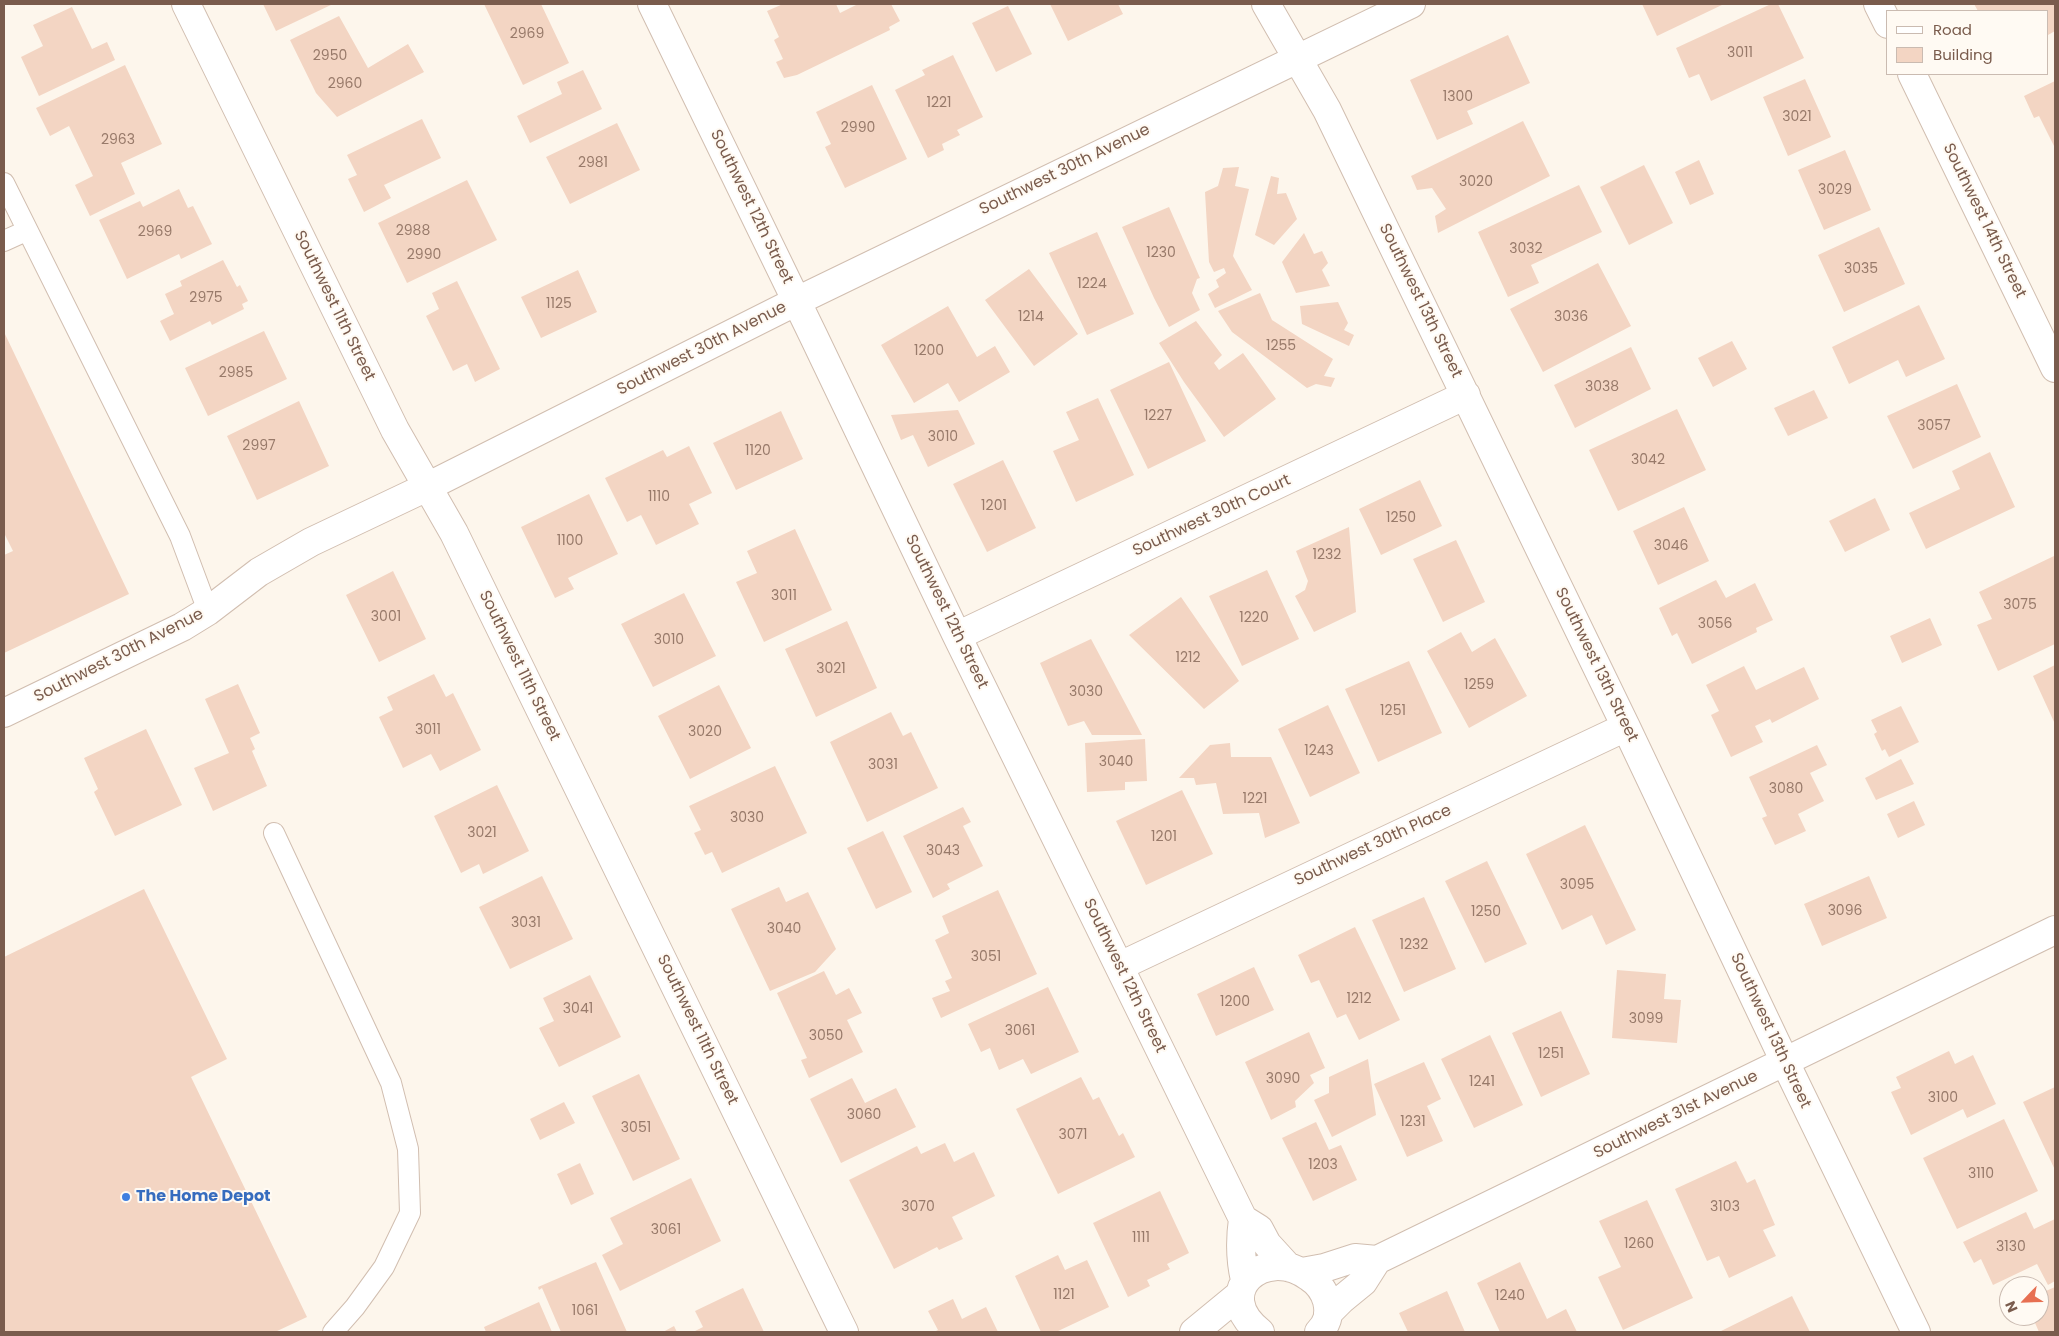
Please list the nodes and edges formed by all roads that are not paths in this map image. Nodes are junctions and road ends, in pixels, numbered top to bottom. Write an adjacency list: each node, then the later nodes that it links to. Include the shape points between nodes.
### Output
1 (186, 4): 15 (street, Southwest 11th Street)
2 (652, 4): 12 (street, Southwest 12th Street)
3 (1266, 4): 7 (street, Southwest 13th Street)
4 (1411, 4): 7 (street, Southwest 30th Avenue)
5 (1878, 4): 6 (street)
6 (1886, 20)
7 (1297, 58): 12 (street, Southwest 30th Avenue); 14 (street, Southwest 13th Street, via 1327,110)
8 (1912, 75): 13 (street, Southwest 14th Street)
9 (4, 183): 10 (lane)
10 (26, 231): 11 (lane); 16 (lane, via 180,536)
11 (4, 242)
12 (797, 301): 15 (street, Southwest 30th Avenue); 17 (street, Southwest 12th Street)
13 (2055, 368)
14 (1466, 395): 17 (street, Southwest 30th Court); 19 (street, Southwest 13th Street)
15 (426, 487): 16 (street, Southwest 30th Avenue, via 284,556 258,572); 30 (street, Southwest 11th Street, via 454,533)
16 (208, 612): 18 (street, Southwest 30th Avenue)
17 (957, 636): 22 (street, Southwest 12th Street)
18 (4, 713)
19 (1626, 726): 22 (street, Southwest 30th Place); 23 (street, Southwest 13th Street)
20 (274, 833): 29 (lane, via 391,1083 408,1149 410,1213 384,1267)
21 (2055, 930): 23 (street, Southwest 31st Avenue)
22 (1120, 966): 24 (street, Southwest 12th Street)
23 (1785, 1062): 25 (street, Southwest 31st Avenue); 33 (street, Southwest 13th Street)
24 (1243, 1219): 26 (street, Southwest 12th Street, via 1259,1229 1267,1244); 27 (street, via 1240,1242)
25 (1377, 1260): 26 (street, Southwest 31st Avenue, via 1355,1258 1324,1268); 28 (street, via 1363,1282)
26 (1295, 1270): 27 (street, Southwest 31st Avenue, via 1268,1266 1251,1274); 28 (street, Southwest 12th Street, via 1321,1288 1326,1297)
27 (1242, 1287): 31 (street, via 1212,1319); 32 (street, via 1243,1312)
28 (1326, 1325)
29 (333, 1332)
30 (844, 1332)
31 (1194, 1332)
32 (1260, 1332)
33 (1916, 1332)

